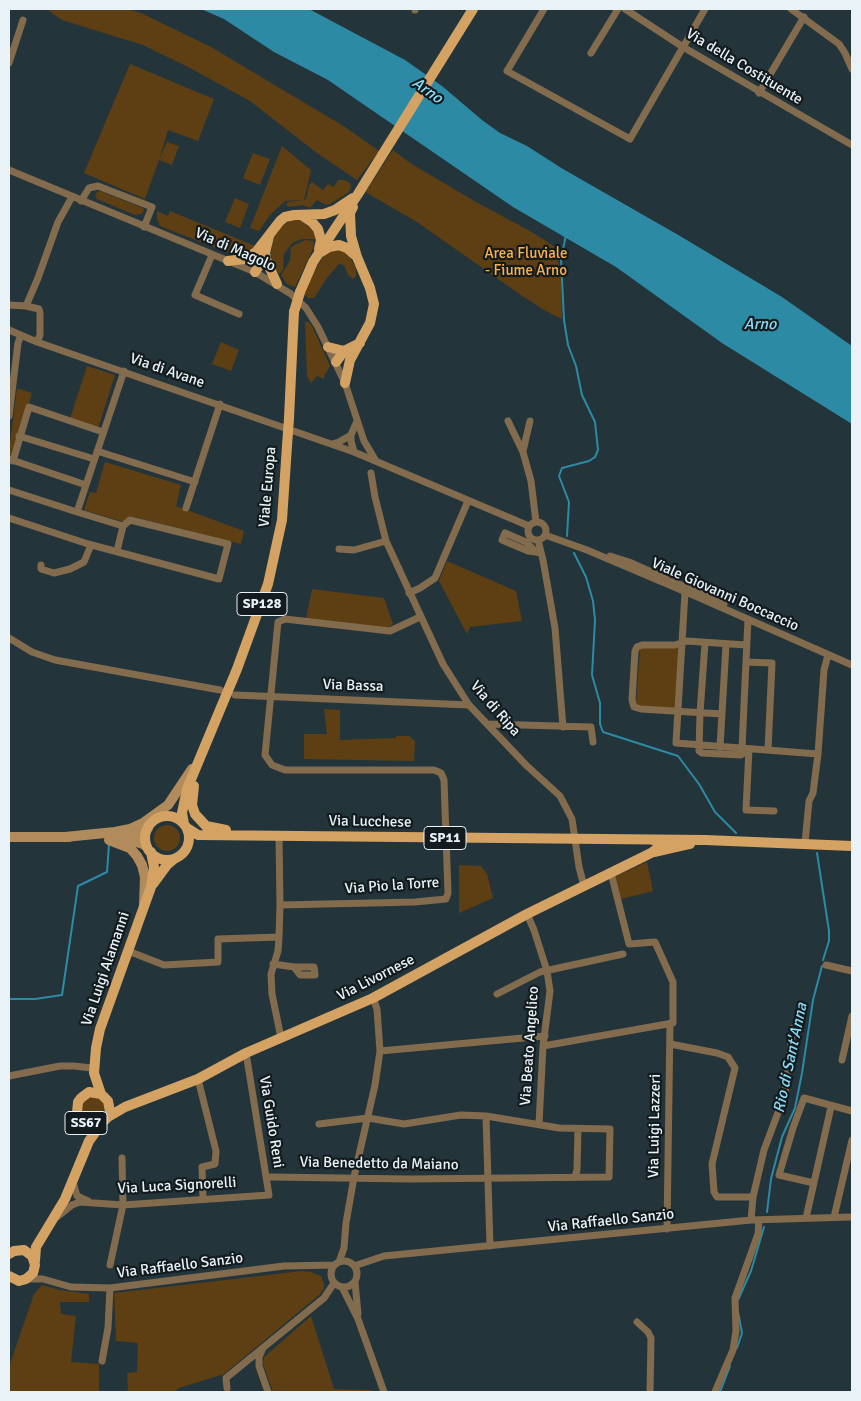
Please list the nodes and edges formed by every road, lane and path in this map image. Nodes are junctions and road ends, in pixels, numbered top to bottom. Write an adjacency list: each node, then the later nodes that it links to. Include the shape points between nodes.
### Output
1 (473, 9): 16 (main road, SP128)
2 (544, 9): 9 (street, via 506,71 630,139)
3 (618, 9): 10 (street)
4 (624, 9): 9 (street, Via della Costituente)
5 (705, 9): 9 (street)
6 (791, 9): 7 (street)
7 (804, 18): 12 (street, via 839,44); 13 (street)
8 (23, 20): 11 (street)
9 (682, 47): 13 (street, Via della Costituente)
10 (591, 53)
11 (9, 63)
12 (852, 69)
13 (759, 93): 14 (street, Via della Costituente)
14 (852, 145)
15 (9, 170): 17 (street, Via di Magolo)
16 (359, 191): 19 (main road, via 335,210); 22 (main road, Viale Europa / SP128); 24 (main road, via 350,213 350,229)
17 (72, 197): 18 (street, Via di Magolo); 29 (street, via 58,222)
18 (81, 201): 20 (street, Via di Magolo); 20 (street, via 90,188 98,186 152,207)
19 (303, 216): 21 (main road, via 282,218); 22 (main road, via 315,224 320,234)
20 (144, 227): 23 (street, Via di Magolo)
21 (260, 252): 25 (main road); 26 (main road, via 261,263); 27 (main road)
22 (318, 254): 24 (main road, via 339,245); 100 (main road, Viale Europa / SP128, bridge, via 294,312 282,513 268,584)
23 (212, 255): 25 (street, Via di Magolo); 30 (street, via 195,295)
24 (357, 257): 35 (main road, via 374,304 370,323 360,342)
25 (228, 261): 26 (street, Via di Magolo)
26 (255, 272): 27 (street, Via di Magolo)
27 (278, 284): 34 (street, Via di Magolo, via 306,308)
28 (9, 305): 29 (street)
29 (26, 306): 33 (street, via 39,309 40,334)
30 (239, 314)
31 (9, 330): 32 (street, Via di Avane)
32 (20, 335): 33 (street, Via di Avane); 40 (street)
33 (37, 342): 37 (street, Via di Avane)
34 (328, 346): 35 (main road); 36 (street, Via di Magolo)
35 (347, 355): 36 (main road); 38 (main road)
36 (336, 362): 38 (street, Via di Magolo)
37 (124, 372): 39 (street, Via di Avane); 44 (street)
38 (345, 383): 41 (street, Via di Magolo)
39 (220, 404): 48 (street, Via di Avane); 56 (street)
40 (9, 416)
41 (357, 418): 45 (street); 47 (street, Via di Magolo)
42 (508, 421): 51 (street)
43 (530, 421): 51 (street)
44 (103, 432): 46 (street, via 29,407); 49 (street)
45 (352, 435): 48 (street); 50 (street)
46 (20, 436): 52 (street); 53 (street)
47 (364, 441): 50 (street); 54 (street, Via di Magolo)
48 (332, 444): 50 (street)
49 (97, 451): 52 (street); 56 (street)
50 (354, 452): 54 (street)
51 (523, 452): 63 (street, via 532,488)
52 (94, 459): 57 (street)
53 (11, 460): 57 (street)
54 (376, 462): 59 (street)
55 (371, 473): 67 (street, Via di Ripa)
56 (195, 482): 60 (street)
57 (86, 485): 61 (street)
58 (9, 490): 61 (street)
59 (468, 501): 63 (street); 74 (street, via 435,578)
60 (186, 508)
61 (77, 512): 64 (street)
62 (9, 518): 68 (street)
63 (533, 524): 65 (street, via 541,523 545,527); 66 (street, via 527,532)
64 (124, 526): 71 (street); 71 (street, via 130,520 228,544 219,579)
65 (545, 535): 66 (street); 70 (street, Viale Giovanni Boccaccio)
66 (538, 540): 94 (street, via 555,628)
67 (386, 541): 69 (street, via 354,550); 74 (street, Via di Ripa)
68 (91, 545): 71 (street); 72 (street, via 84,562 70,570 54,573 40,569)
69 (339, 549)
70 (587, 550): 73 (street, Viale Giovanni Boccaccio); 83 (street, Viale Giovanni Boccaccio, via 629,562)
71 (117, 551)
72 (41, 565)
73 (685, 592): 76 (street, Viale Giovanni Boccaccio); 78 (street)
74 (409, 593): 75 (street, Via di Ripa)
75 (420, 617): 88 (street, via 390,631 285,619 278,622); 89 (street, Via di Ripa, via 443,664)
76 (748, 620): 81 (street); 82 (street, Viale Giovanni Boccaccio)
77 (9, 638): 86 (street, via 32,652 55,660)
78 (682, 643): 79 (street); 90 (street); 90 (street, via 675,646 637,646 632,700 637,709)
79 (705, 643): 80 (street); 91 (street)
80 (726, 644): 81 (street); 92 (street)
81 (746, 645): 84 (street)
82 (828, 655): 85 (street, Viale Giovanni Boccaccio); 101 (street)
83 (852, 660)
84 (746, 662): 98 (street); 99 (street, via 772,663)
85 (852, 665)
86 (220, 690)
87 (235, 695): 88 (street, Via Bassa)
88 (270, 697): 89 (street, Via Bassa); 112 (street, Via Pio la Torre, via 265,755 272,765 285,770 434,770 441,773 444,780)
89 (469, 705): 93 (street, Via di Ripa)
90 (678, 712): 91 (street); 96 (street, via 676,744)
91 (700, 713): 92 (street); 96 (street)
92 (722, 714): 97 (street)
93 (488, 724): 94 (street); 113 (street, Via di Ripa, via 560,796 572,819)
94 (564, 727): 95 (street, via 591,727)
95 (593, 742)
96 (699, 745): 97 (street); 98 (street, via 702,753 741,755)
97 (720, 746): 98 (street)
98 (745, 748): 99 (street); 103 (street, via 746,810)
99 (768, 750): 101 (street)
100 (202, 754): 102 (main road, Viale Europa / SP128); 107 (main road, SP128, via 192,805 201,822 216,830); 109 (main road, SP128, via 168,805 156,815 130,829)
101 (818, 754): 116 (street, via 813,793 808,801)
102 (187, 789): 104 (main road, Viale Europa / SP128); 105 (main road, Viale Europa / SP128, via 182,813)
103 (774, 811)
104 (165, 816): 105 (main road, Via Lucchese / SP11, via 175,818); 106 (main road)
105 (185, 826): 107 (main road, Via Lucchese / SP11, via 198,835); 120 (main road, via 189,834 188,846)
106 (148, 828): 111 (main road, via 139,834); 118 (main road)
107 (279, 836): 112 (main road, Via Lucchese / SP11); 124 (street)
108 (9, 837): 109 (main road)
109 (65, 837): 110 (main road)
110 (88, 837): 111 (main road); 125 (main road, via 118,843 130,848 137,856 144,877)
111 (121, 838): 118 (main road, via 135,841)
112 (446, 838): 113 (main road, Via Lucchese / SP11); 124 (street, Via Pio la Torre, via 446,899)
113 (575, 838): 114 (main road, Via Lucchese / SP11); 122 (street, Via di Ripa)
114 (652, 840): 115 (main road, Via Lucchese / SP11); 119 (main road, via 662,845)
115 (705, 840): 116 (main road); 119 (main road, Via Livornese)
116 (805, 843): 117 (main road)
117 (852, 846)
118 (149, 850): 120 (main road, via 164,860); 123 (main road, Via Luigi Alamanni, via 154,867)
119 (652, 853): 121 (main road, Via Livornese)
120 (175, 859): 123 (main road, Via Luigi Alamanni, via 167,864)
121 (611, 873): 122 (main road, Via Livornese); 138 (street, Via Luigi Lazzeri, via 629,944 655,942 673,982)
122 (584, 886): 126 (main road, Via Livornese)
123 (151, 887): 125 (main road, Via Luigi Alamanni)
124 (280, 904): 127 (street)
125 (144, 908): 128 (main road, Via Luigi Alamanni)
126 (527, 914): 134 (street, Via Beato Angelico); 136 (main road, Via Livornese)
127 (279, 937): 128 (street, via 218,938 218,962 164,964); 130 (street)
128 (128, 952): 147 (main road, Via Luigi Alamanni, via 100,1029)
129 (623, 954): 134 (street)
130 (273, 964): 132 (street); 141 (street, via 272,994)
131 (826, 965): 133 (street)
132 (294, 967)
133 (852, 969)
134 (547, 971): 135 (street); 140 (street, Via Beato Angelico, via 550,991)
135 (497, 994)
136 (373, 998): 141 (main road, Via Livornese); 144 (street, via 377,1009)
137 (852, 1016): 146 (street)
138 (672, 1023): 142 (street, Via Luigi Lazzeri); 143 (street)
139 (793, 1028): 171 (street, via 784,1094 764,1150)
140 (545, 1036): 143 (street, Via Beato Angelico); 144 (street)
141 (282, 1038): 145 (main road, Via Livornese)
142 (670, 1044): 171 (street, via 728,1057 735,1068 712,1164 714,1192 717,1197); 181 (street, Via Luigi Lazzeri)
143 (543, 1046): 159 (street, Via Beato Angelico)
144 (380, 1051): 156 (street)
145 (246, 1053): 149 (main road, Via Livornese); 170 (street, Via Guido Reni)
146 (842, 1060)
147 (93, 1065): 148 (street, via 60,1066); 150 (main road, Via Luigi Alamanni); 151 (main road, Via Luigi Alamanni)
148 (9, 1076)
149 (198, 1079): 157 (main road, Via Livornese, via 125,1107); 172 (street, via 216,1151 216,1164 202,1168)
150 (85, 1094): 151 (main road, SS67); 155 (main road, Via Livornese / SS67, via 78,1102)
151 (101, 1094): 157 (main road, SS67, via 108,1101 110,1112)
152 (831, 1107): 153 (street); 169 (street); 169 (street, via 804,1098 779,1174)
153 (852, 1111)
154 (486, 1116): 156 (street, via 461,1115 404,1124); 159 (street); 167 (street)
155 (80, 1118): 157 (main road, SS67, via 87,1124); 162 (main road, Via Livornese / SS67, via 84,1135)
156 (368, 1118): 158 (street); 165 (street)
157 (105, 1120): 162 (main road, Via Livornese / SS67, via 92,1135)
158 (319, 1124)
159 (539, 1124): 160 (street)
160 (578, 1129): 166 (street); 166 (street, Via Benedetto da Maiano, via 610,1129 609,1177)
161 (852, 1140): 175 (street)
162 (82, 1155): 168 (main road, Via Livornese / SS67)
163 (122, 1158): 174 (street)
164 (271, 1177): 165 (street, Via Benedetto da Maiano)
165 (354, 1177): 167 (street, Via Benedetto da Maiano); 184 (street)
166 (575, 1177): 167 (street, Via Benedetto da Maiano)
167 (487, 1178): 183 (street)
168 (72, 1182): 173 (street, via 77,1196); 180 (main road, Via Livornese / SS67)
169 (814, 1182): 177 (street)
170 (268, 1195): 172 (street, Via Luca Signorelli)
171 (753, 1197): 178 (street)
172 (203, 1199): 174 (street, Via Luca Signorelli)
173 (88, 1201): 174 (street, Via Luca Signorelli); 180 (street, via 72,1205)
174 (123, 1205): 190 (street)
175 (834, 1217): 176 (street, Via Raffaello Sanzio); 177 (street, Via Raffaello Sanzio)
176 (852, 1217)
177 (806, 1218): 179 (street, Via Raffaello Sanzio)
178 (751, 1220): 179 (street, Via Raffaello Sanzio); 181 (street, Via Raffaello Sanzio)
179 (759, 1220): 208 (street, via 758,1234 735,1298 733,1350)
180 (51, 1223): 182 (main road, Via Livornese / SS67)
181 (667, 1229): 183 (street, Via Raffaello Sanzio)
182 (42, 1237): 185 (main road, Via Livornese / SS67, via 29,1247); 187 (main road, Via Livornese / SS67, via 35,1251)
183 (490, 1246): 186 (street, Via Raffaello Sanzio)
184 (344, 1248): 188 (street); 189 (street)
185 (14, 1252): 187 (main road, Via Livornese / SS67, via 29,1252)
186 (373, 1259): 189 (street, Via Raffaello Sanzio); 193 (street, via 362,1268)
187 (35, 1263): 194 (main road, Via Livornese / SS67, via 33,1273); 196 (street, Via Raffaello Sanzio, via 40,1272)
188 (337, 1264): 189 (street); 191 (street, Via Raffaello Sanzio); 195 (street)
189 (352, 1264): 193 (street)
190 (110, 1265)
191 (309, 1265): 195 (street, Via Raffaello Sanzio); 199 (street, Via Raffaello Sanzio)
192 (9, 1276): 194 (main road, via 14,1280)
193 (356, 1279): 198 (street, via 350,1286); 200 (street)
194 (25, 1280): 196 (street, Via Raffaello Sanzio, via 35,1278); 197 (main road)
195 (332, 1280): 198 (street); 202 (street, via 324,1298)
196 (56, 1283): 199 (street, Via Raffaello Sanzio, via 79,1288)
197 (9, 1286)
198 (342, 1287): 200 (street)
199 (110, 1288): 203 (street)
200 (358, 1319): 206 (street)
201 (637, 1322): 207 (street, via 651,1338)
202 (264, 1348): 204 (street, via 226,1378); 205 (street, via 259,1366)
203 (102, 1361)
204 (227, 1388)
205 (268, 1392)
206 (384, 1392)
207 (650, 1392)
208 (715, 1392)

